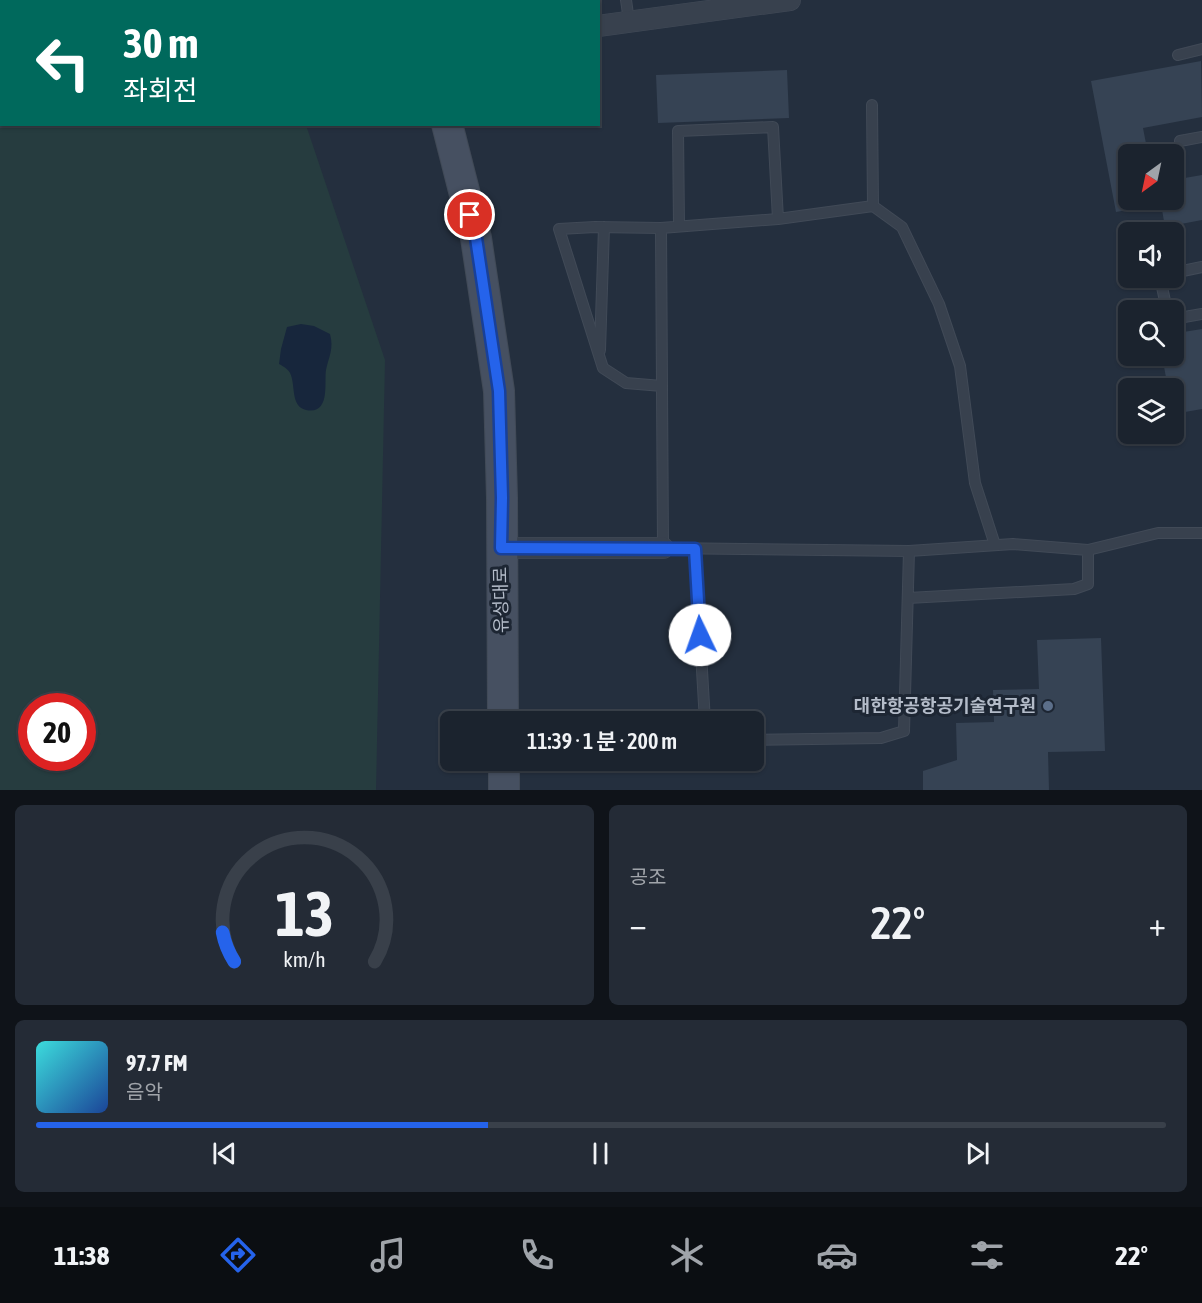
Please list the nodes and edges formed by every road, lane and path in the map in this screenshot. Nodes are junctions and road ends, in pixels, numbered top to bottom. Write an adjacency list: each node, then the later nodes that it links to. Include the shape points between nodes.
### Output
1 (626, 0): 4 (lane)
2 (790, 0): 3 (street)
3 (745, 3): 4 (street)
4 (629, 21): 5 (street)
5 (600, 26)
6 (1202, 49): 7 (lane)
7 (1178, 55)
8 (872, 105): 12 (lane)
9 (448, 126): 25 (main road, 유성대로, via 476,238 499,391)
10 (1202, 137): 11 (lane)
11 (1180, 141)
12 (873, 206): 13 (lane); 24 (lane, via 902,227 939,304 960,366 975,483)
13 (778, 219): 14 (lane); 14 (lane, via 773,127 678,131)
14 (679, 226): 16 (lane)
15 (604, 227): 16 (lane); 21 (lane); 21 (lane, via 559,229)
16 (661, 228): 22 (lane)
17 (1202, 267): 18 (lane)
18 (1184, 271)
19 (1202, 314): 20 (lane)
20 (1184, 317)
21 (600, 359): 22 (lane, via 603,368 626,383)
22 (662, 386): 26 (lane)
23 (1202, 533): 28 (lane, via 1158,533)
24 (994, 545): 28 (lane); 29 (lane)
25 (501, 548): 26 (street); 31 (main road, 유성대로)
26 (663, 548): 27 (lane)
27 (695, 549): 29 (lane); 32 (lane)
28 (1088, 550): 30 (lane, via 1088,584 1074,590)
29 (909, 551): 30 (lane)
30 (908, 598): 33 (lane, via 904,731 881,738)
31 (503, 711)
32 (704, 711)
33 (764, 740)
34 (504, 771): 35 (main road)
35 (504, 790)

